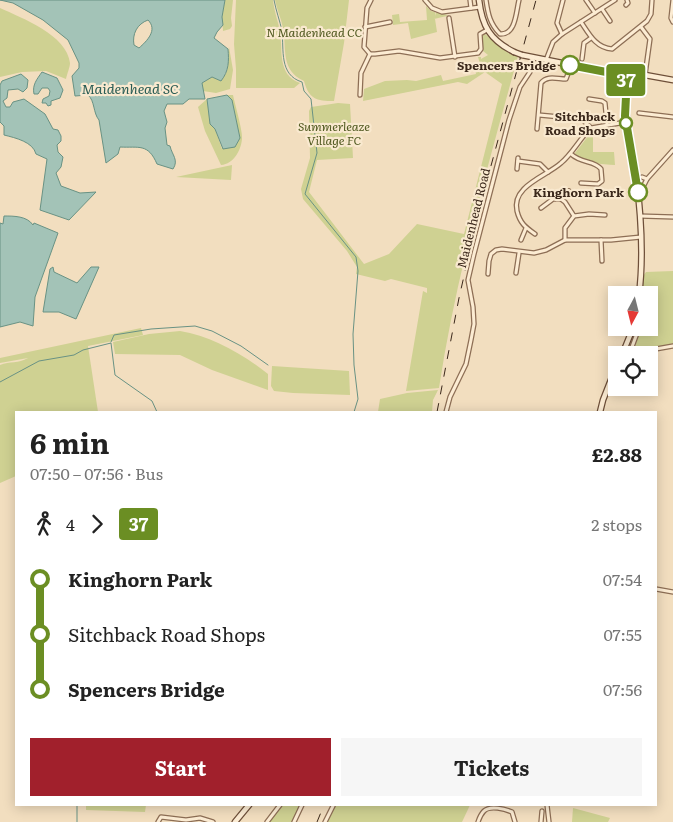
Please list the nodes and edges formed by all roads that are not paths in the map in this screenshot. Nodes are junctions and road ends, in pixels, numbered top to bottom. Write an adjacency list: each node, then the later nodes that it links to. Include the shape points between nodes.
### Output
1 (371, 0): 23 (street)
2 (425, 0): 15 (street, via 442,12)
3 (470, 0): 15 (street)
4 (478, 0): 14 (main road)
5 (486, 0): 6 (street, via 489,20 500,34 506,35 512,28)
6 (519, 0)
7 (563, 0): 26 (street, via 557,23)
8 (586, 0): 17 (street)
9 (614, 0): 16 (street)
10 (627, 0): 13 (street)
11 (652, 0): 24 (street, via 651,14)
12 (673, 0): 20 (street)
13 (626, 5)
14 (480, 7): 15 (street); 25 (main road)
15 (471, 8)
16 (602, 9): 17 (street); 19 (street)
17 (595, 13): 22 (street)
18 (449, 18): 29 (street)
19 (610, 21)
20 (672, 21)
21 (388, 22): 23 (street)
22 (581, 22): 26 (street); 27 (street)
23 (365, 27): 28 (street, via 364,47)
24 (641, 27): 27 (street, via 612,49); 35 (street, via 650,39)
25 (487, 30): 29 (street, via 480,34 481,49 478,53); 30 (main road, bridge, via 503,47)
26 (562, 34): 32 (street, via 553,42)
27 (591, 38): 31 (street, via 584,42)
28 (370, 54): 29 (street, via 399,51 440,58); 37 (street, via 361,73)
29 (455, 57)
30 (533, 58): 32 (main road); 73 (street, Maidenhead Road, via 510,120 474,254 468,280 474,324 466,364)
31 (582, 59)
32 (546, 61): 34 (main road)
33 (569, 71): 40 (street, via 566,81 553,77 541,83)
34 (627, 76): 35 (main road); 42 (main road)
35 (645, 76): 36 (main road)
36 (673, 80)
37 (360, 95)
38 (589, 99): 43 (street, via 605,103)
39 (639, 113): 41 (street)
40 (539, 115): 44 (street, via 582,119); 45 (street)
41 (673, 117)
42 (626, 122): 43 (street); 57 (main road)
43 (608, 124): 44 (street)
44 (591, 128): 47 (street)
45 (537, 129)
46 (673, 150): 51 (street, via 645,178)
47 (571, 154): 49 (street); 50 (street, via 579,161 595,164 602,172 604,182 586,186)
48 (517, 169): 49 (street, via 518,160 540,164)
49 (548, 172): 59 (street, via 518,195 516,206 520,222)
50 (581, 183)
51 (642, 189)
52 (569, 191): 53 (street)
53 (561, 198): 54 (street, via 553,199); 56 (street)
54 (544, 208)
55 (603, 214): 56 (street)
56 (574, 216): 63 (street, via 565,228)
57 (640, 216): 58 (street); 61 (main road)
58 (673, 217)
59 (526, 228): 60 (street); 62 (street)
60 (535, 234)
61 (641, 237): 64 (street); 69 (main road)
62 (521, 240)
63 (565, 240): 64 (street); 65 (street, via 546,250)
64 (601, 240): 66 (street)
65 (519, 253): 67 (street); 68 (street, via 496,250 488,261)
66 (602, 260)
67 (516, 273)
68 (488, 274)
69 (640, 286)
70 (673, 346): 71 (street)
71 (658, 349)
72 (608, 387): 74 (main road)
73 (446, 411)
74 (600, 411)
75 (657, 589): 76 (street)
76 (673, 592)
77 (248, 806): 85 (main road)
78 (279, 806): 86 (street)
79 (302, 806): 87 (street)
80 (547, 806): 92 (street)
81 (331, 808): 88 (street)
82 (542, 812): 91 (street)
83 (158, 822): 84 (street, via 161,817 200,818)
84 (213, 822)
85 (235, 822)
86 (266, 822)
87 (294, 822)
88 (326, 822)
89 (478, 822): 90 (street, via 482,812 489,809 506,809 512,812)
90 (515, 822)
91 (541, 822)
92 (549, 822)

